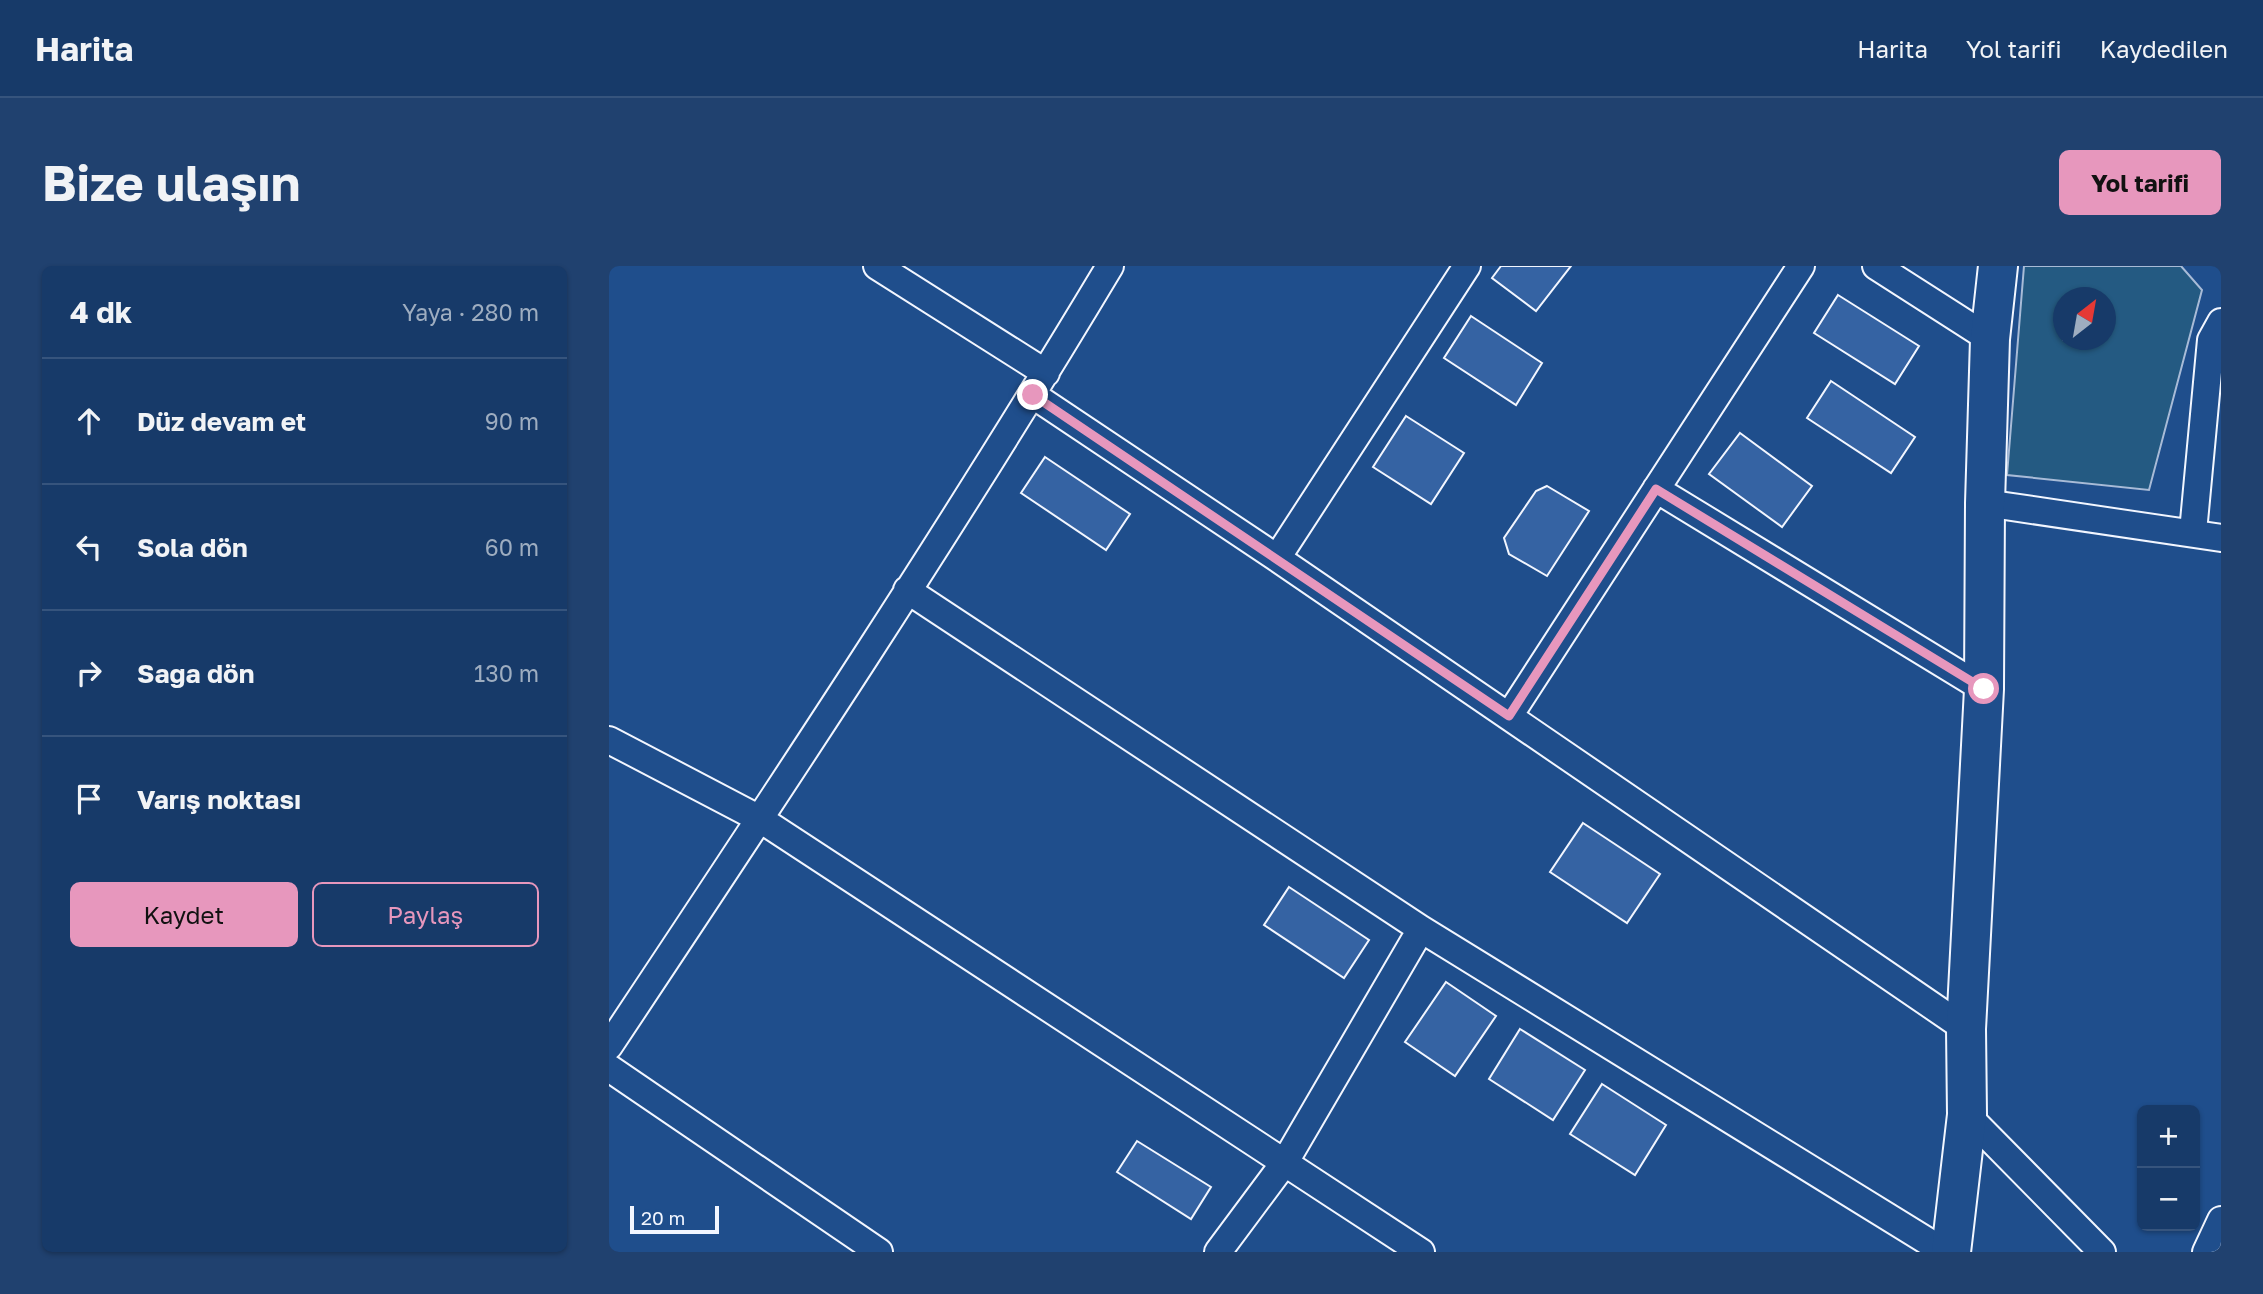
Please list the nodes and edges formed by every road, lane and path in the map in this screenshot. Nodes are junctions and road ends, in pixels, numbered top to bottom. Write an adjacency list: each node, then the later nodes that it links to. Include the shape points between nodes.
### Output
1 (877, 266): 9 (street)
2 (1109, 266): 9 (street)
3 (1467, 266): 14 (street)
4 (1801, 266): 10 (street)
5 (1877, 266): 8 (street)
6 (1998, 266): 8 (street)
7 (2221, 322): 12 (street, via 2211,340)
8 (1990, 339): 11 (street)
9 (1039, 384): 14 (street); 15 (street)
10 (1656, 489): 16 (street); 17 (street)
11 (1985, 503): 12 (street); 16 (street)
12 (2193, 532): 13 (street)
13 (2221, 538)
14 (1277, 558): 17 (street)
15 (907, 590): 19 (street); 20 (street)
16 (1984, 689): 21 (street)
17 (1509, 716): 21 (street)
18 (609, 740): 19 (street)
19 (760, 819): 22 (street); 25 (street)
20 (1422, 929): 25 (street); 30 (street)
21 (1966, 1029): 24 (street)
22 (609, 1046)
23 (609, 1068): 27 (street)
24 (1967, 1115): 31 (street); 32 (street)
25 (1285, 1163): 28 (street); 29 (street)
26 (2221, 1220): 33 (street)
27 (879, 1252)
28 (1218, 1252)
29 (1421, 1252)
30 (1945, 1252)
31 (1951, 1252)
32 (2102, 1252)
33 (2206, 1252)

